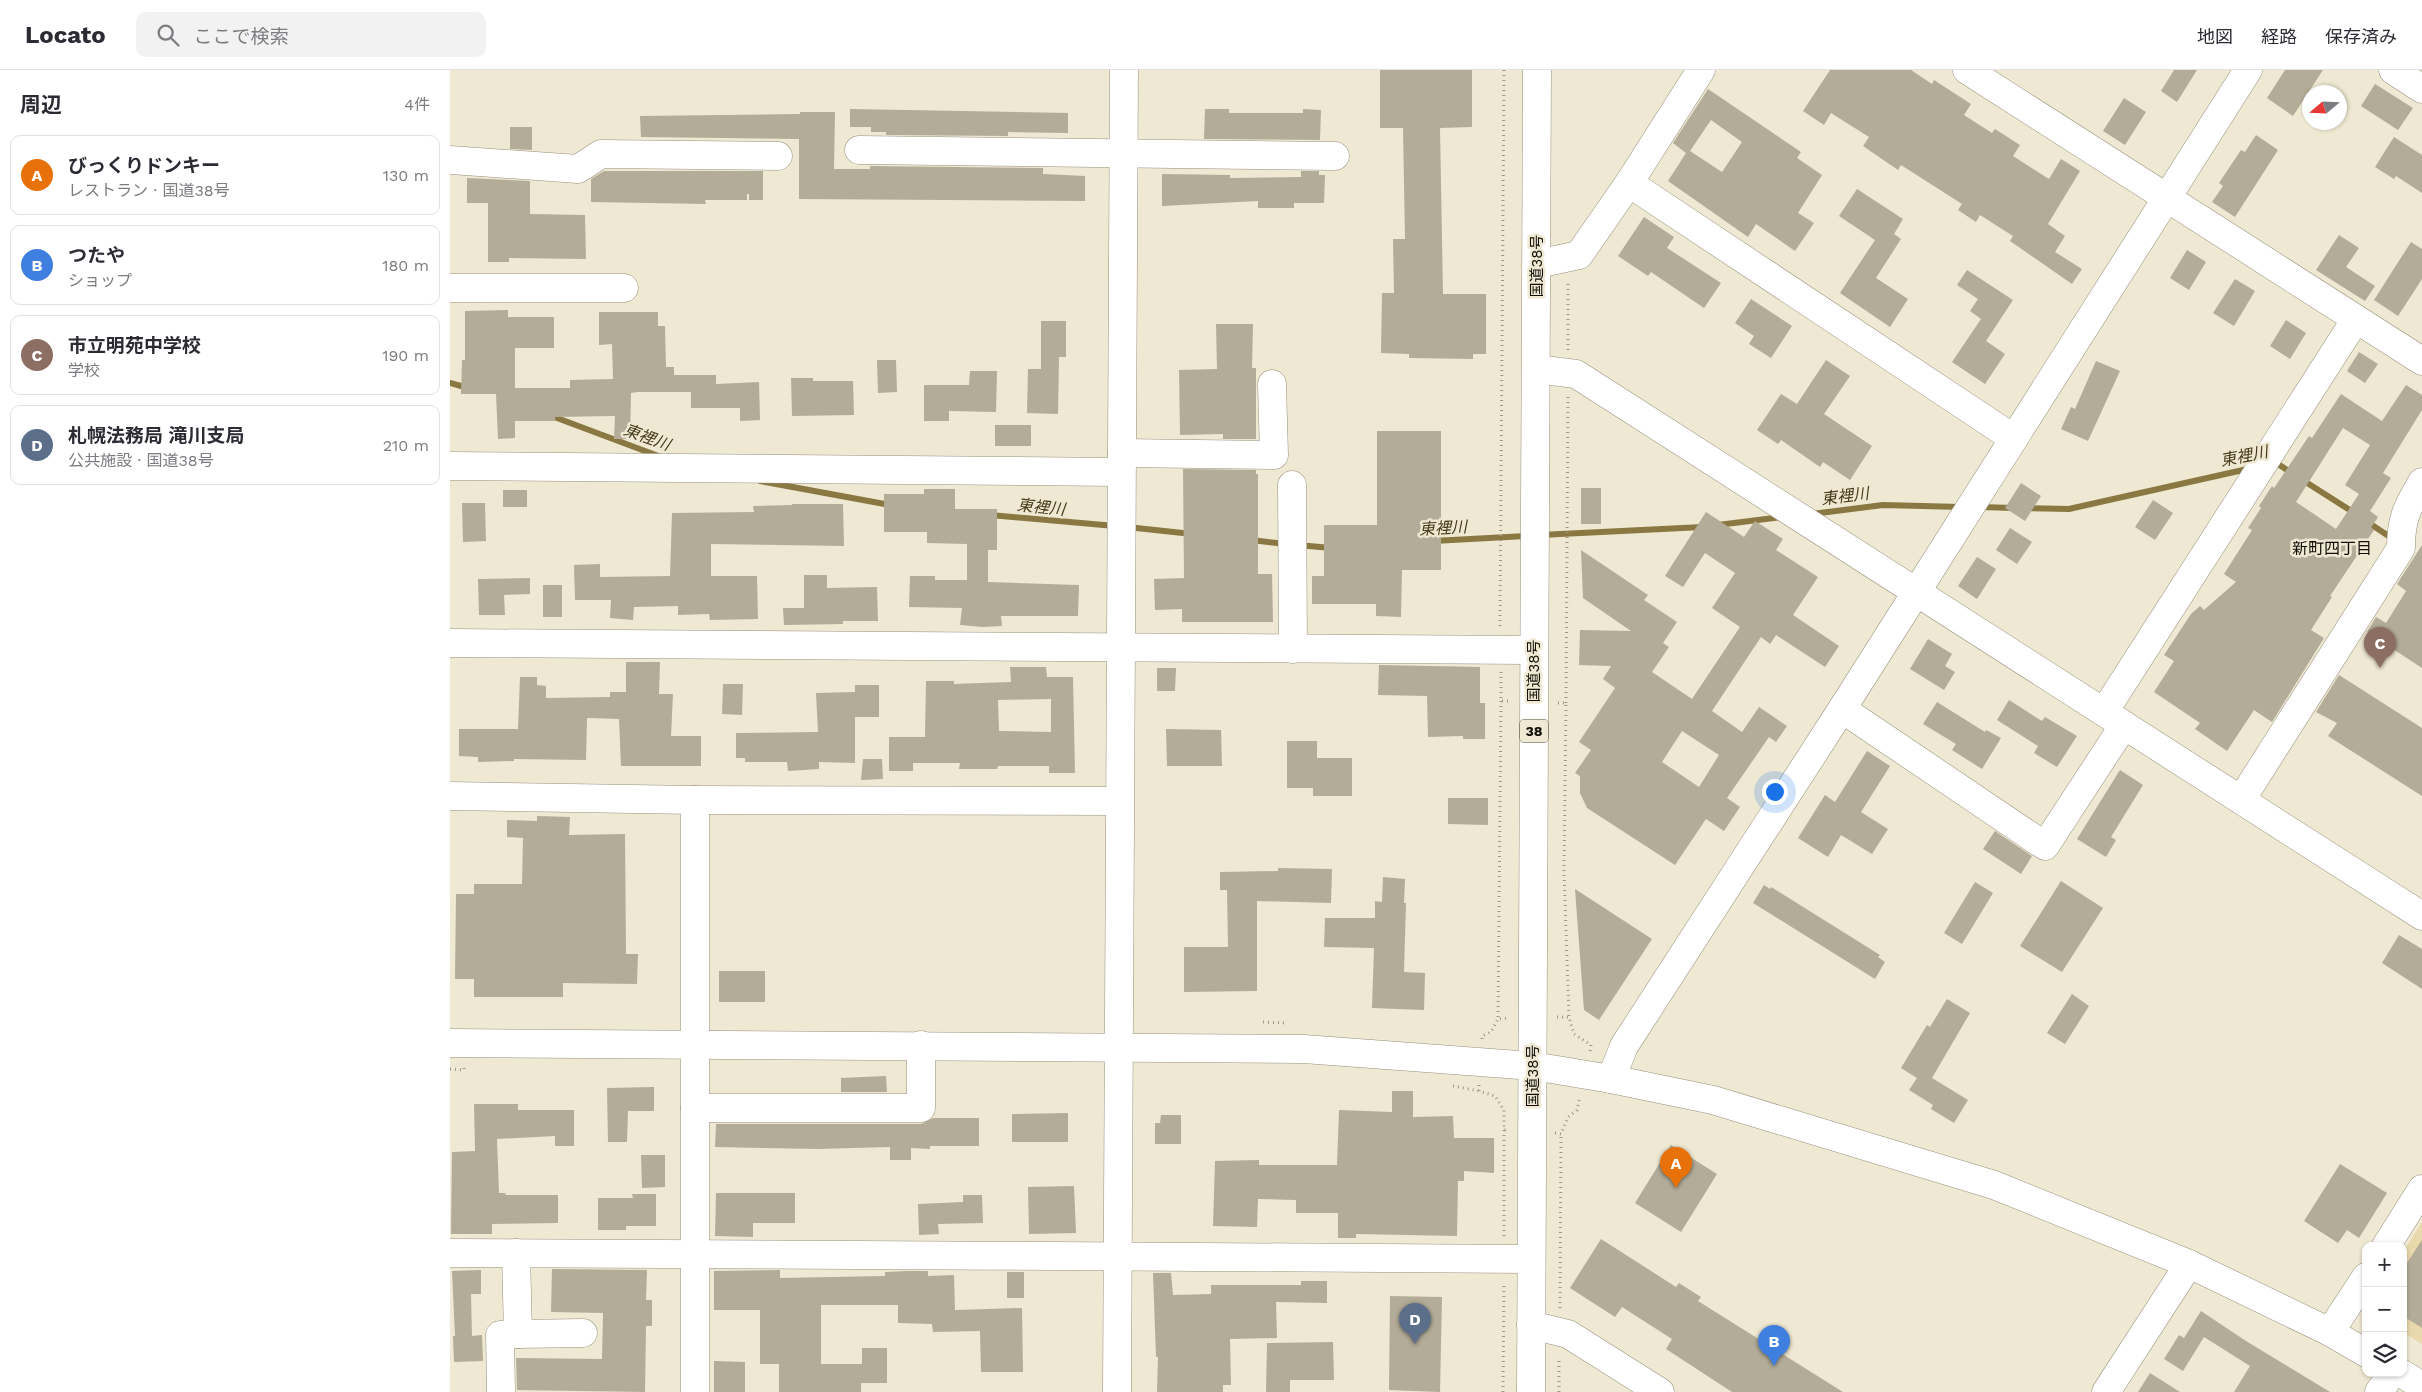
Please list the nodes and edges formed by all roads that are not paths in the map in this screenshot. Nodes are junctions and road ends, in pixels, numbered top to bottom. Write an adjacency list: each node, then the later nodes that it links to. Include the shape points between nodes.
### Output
1 (1124, 70): 9 (main road)
2 (1537, 70): 15 (main road, 国道38号 / 38)
3 (1701, 70): 13 (main road)
4 (1967, 70): 14 (main road)
5 (2248, 70): 14 (main road)
6 (2393, 70): 7 (main road)
7 (2422, 89)
8 (859, 150): 9 (main road)
9 (1124, 154): 11 (main road); 23 (main road)
10 (778, 156): 12 (main road, via 601,154 578,169)
11 (1335, 156)
12 (450, 160)
13 (1628, 182): 15 (main road, via 1579,254); 22 (main road)
14 (2167, 197): 18 (main road); 22 (main road)
15 (1537, 264): 20 (main road, 国道38号 / 38)
16 (450, 288): 17 (main road)
17 (624, 288)
18 (2356, 319): 19 (main road); 33 (main road)
19 (2422, 361)
20 (1536, 369): 27 (main road, via 1576,374); 31 (main road, 国道38号 / 38)
21 (1272, 384): 23 (main road, via 1274,454)
22 (2013, 438): 27 (main road)
23 (1121, 462): 24 (main road); 29 (main road)
24 (450, 466)
25 (2422, 482): 36 (main road, via 2401,525 2401,548)
26 (1292, 485): 30 (main road)
27 (1914, 592): 32 (main road); 33 (main road)
28 (450, 643): 29 (main road)
29 (1120, 648): 30 (main road); 37 (main road)
30 (1293, 649): 31 (main road)
31 (1534, 650): 43 (main road, 国道38号 / 38)
32 (1842, 709): 33 (main road, via 2045,846); 44 (main road, via 1624,1046)
33 (2114, 718): 36 (main road)
34 (450, 796): 35 (main road)
35 (695, 800): 37 (main road); 40 (main road)
36 (2241, 800): 38 (main road)
37 (1119, 801): 42 (main road)
38 (2422, 916)
39 (450, 1043): 40 (main road)
40 (696, 1044): 41 (main road); 45 (main road)
41 (921, 1045): 42 (main road); 45 (main road, via 921,1108)
42 (1119, 1047): 43 (main road, via 1304,1049); 51 (main road)
43 (1533, 1066): 44 (main road); 52 (main road, 国道38号 / 38)
44 (1611, 1078): 53 (main road, via 1713,1100 1994,1185)
45 (695, 1108): 48 (main road)
46 (2422, 1189): 47 (main road)
47 (2389, 1242)
48 (694, 1252): 50 (main road); 51 (main road); 64 (main road)
49 (450, 1253): 50 (main road)
50 (516, 1253): 58 (main road)
51 (1118, 1258): 52 (main road); 65 (main road)
52 (1531, 1259): 55 (main road, 国道38号 / 38)
53 (2188, 1264): 56 (main road); 68 (main road)
54 (2362, 1283): 56 (main road)
55 (1531, 1325): 66 (main road, 国道38号 / 38); 67 (main road, via 1568,1334)
56 (2330, 1332): 59 (main road)
57 (583, 1333): 58 (main road)
58 (518, 1334): 63 (main road, via 500,1335)
59 (2362, 1350)
60 (2389, 1377): 69 (main road)
61 (2407, 1377): 62 (main road)
62 (2422, 1386)
63 (501, 1392)
64 (695, 1392)
65 (1117, 1392)
66 (1531, 1392)
67 (1660, 1392)
68 (2106, 1392)
69 (2379, 1392)

